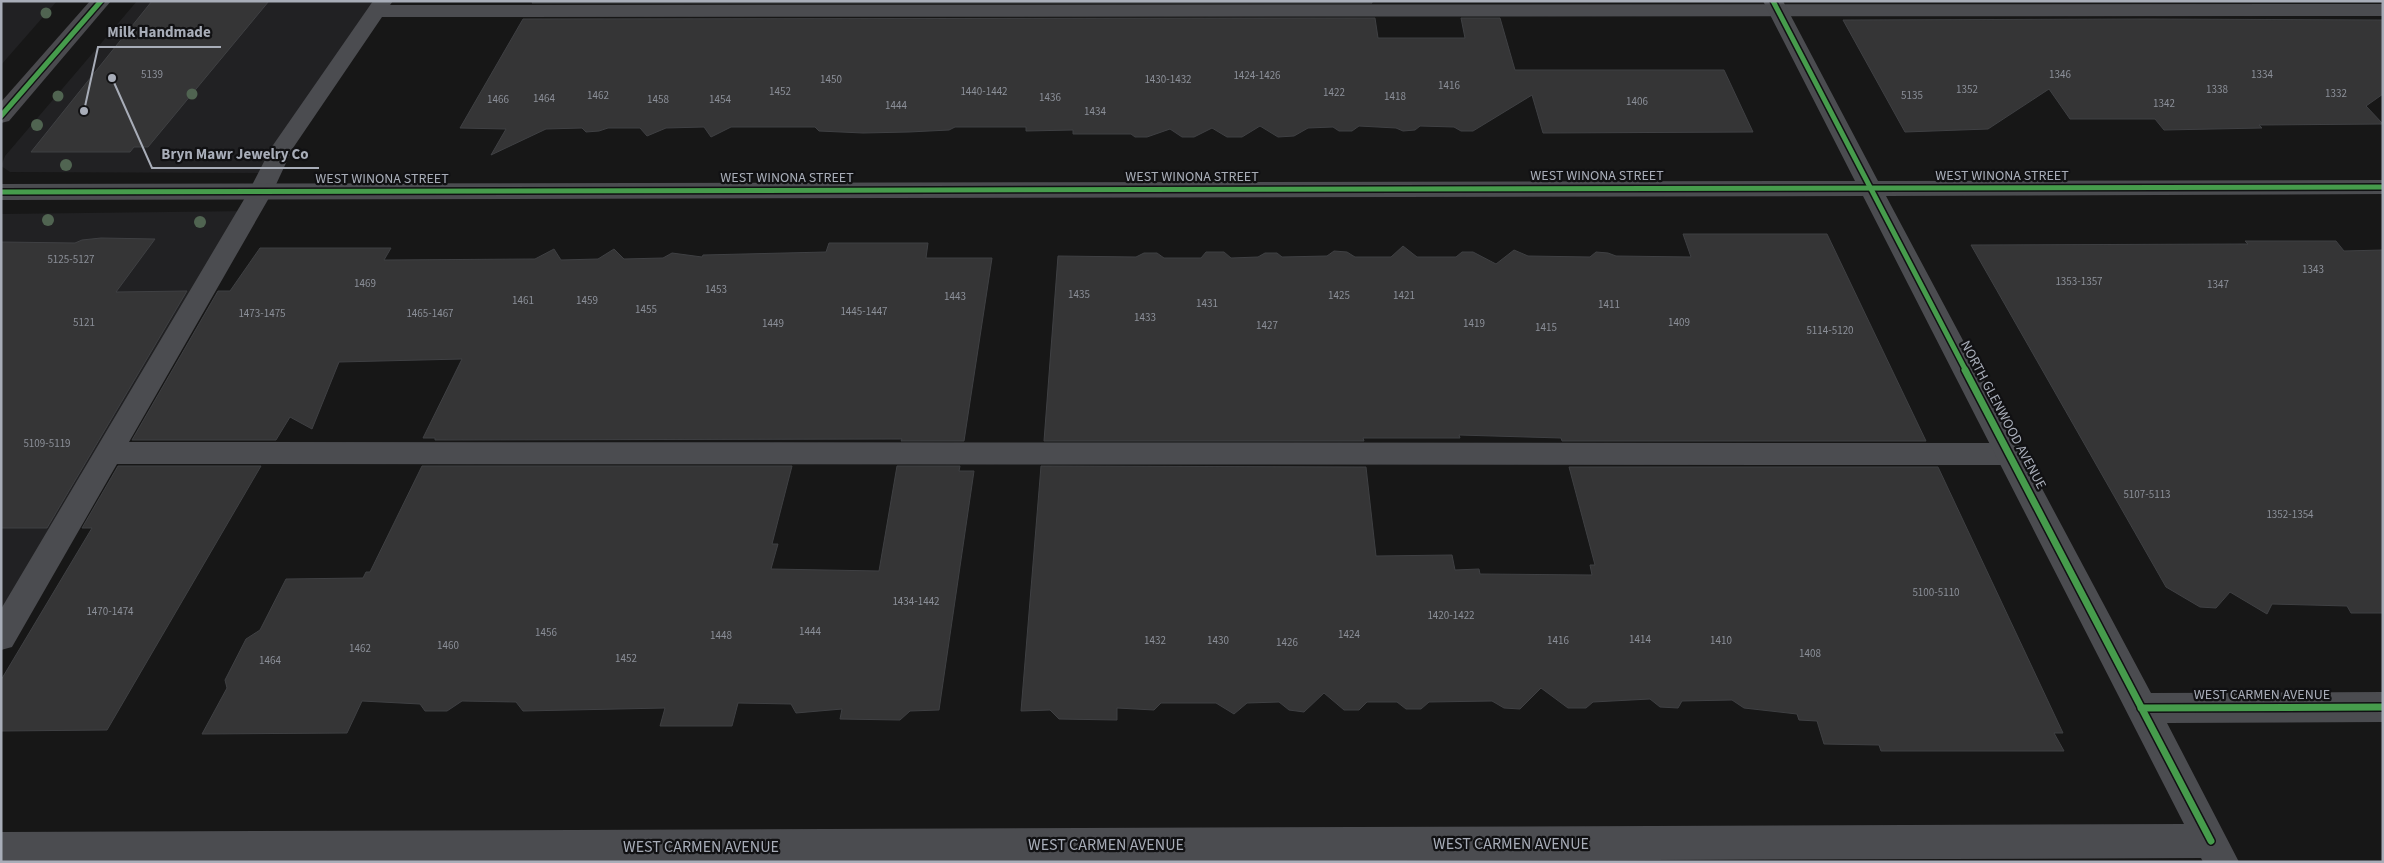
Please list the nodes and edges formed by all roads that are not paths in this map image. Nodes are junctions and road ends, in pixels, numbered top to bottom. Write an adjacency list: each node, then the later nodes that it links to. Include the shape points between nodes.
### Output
1 (101, 1): 5 (main road)
2 (379, 6): 3 (street); 8 (street, via 282,148)
3 (1775, 6): 4 (street); 7 (street, NORTH GLENWOOD AVENUE)
4 (2383, 10)
5 (1, 116)
6 (2383, 187): 7 (street, WEST WINONA STREET)
7 (1870, 188): 8 (street, WEST WINONA STREET); 11 (street, NORTH GLENWOOD AVENUE)
8 (261, 191): 9 (street, WEST WINONA STREET); 10 (street)
9 (1, 192)
10 (108, 453): 11 (street); 12 (street)
11 (2009, 454): 14 (street, NORTH GLENWOOD AVENUE)
12 (1, 637)
13 (2383, 707): 14 (street, WEST CARMEN AVENUE)
14 (2141, 708): 16 (street, NORTH GLENWOOD AVENUE)
15 (1, 849): 16 (street, WEST CARMEN AVENUE)
16 (2216, 851)

